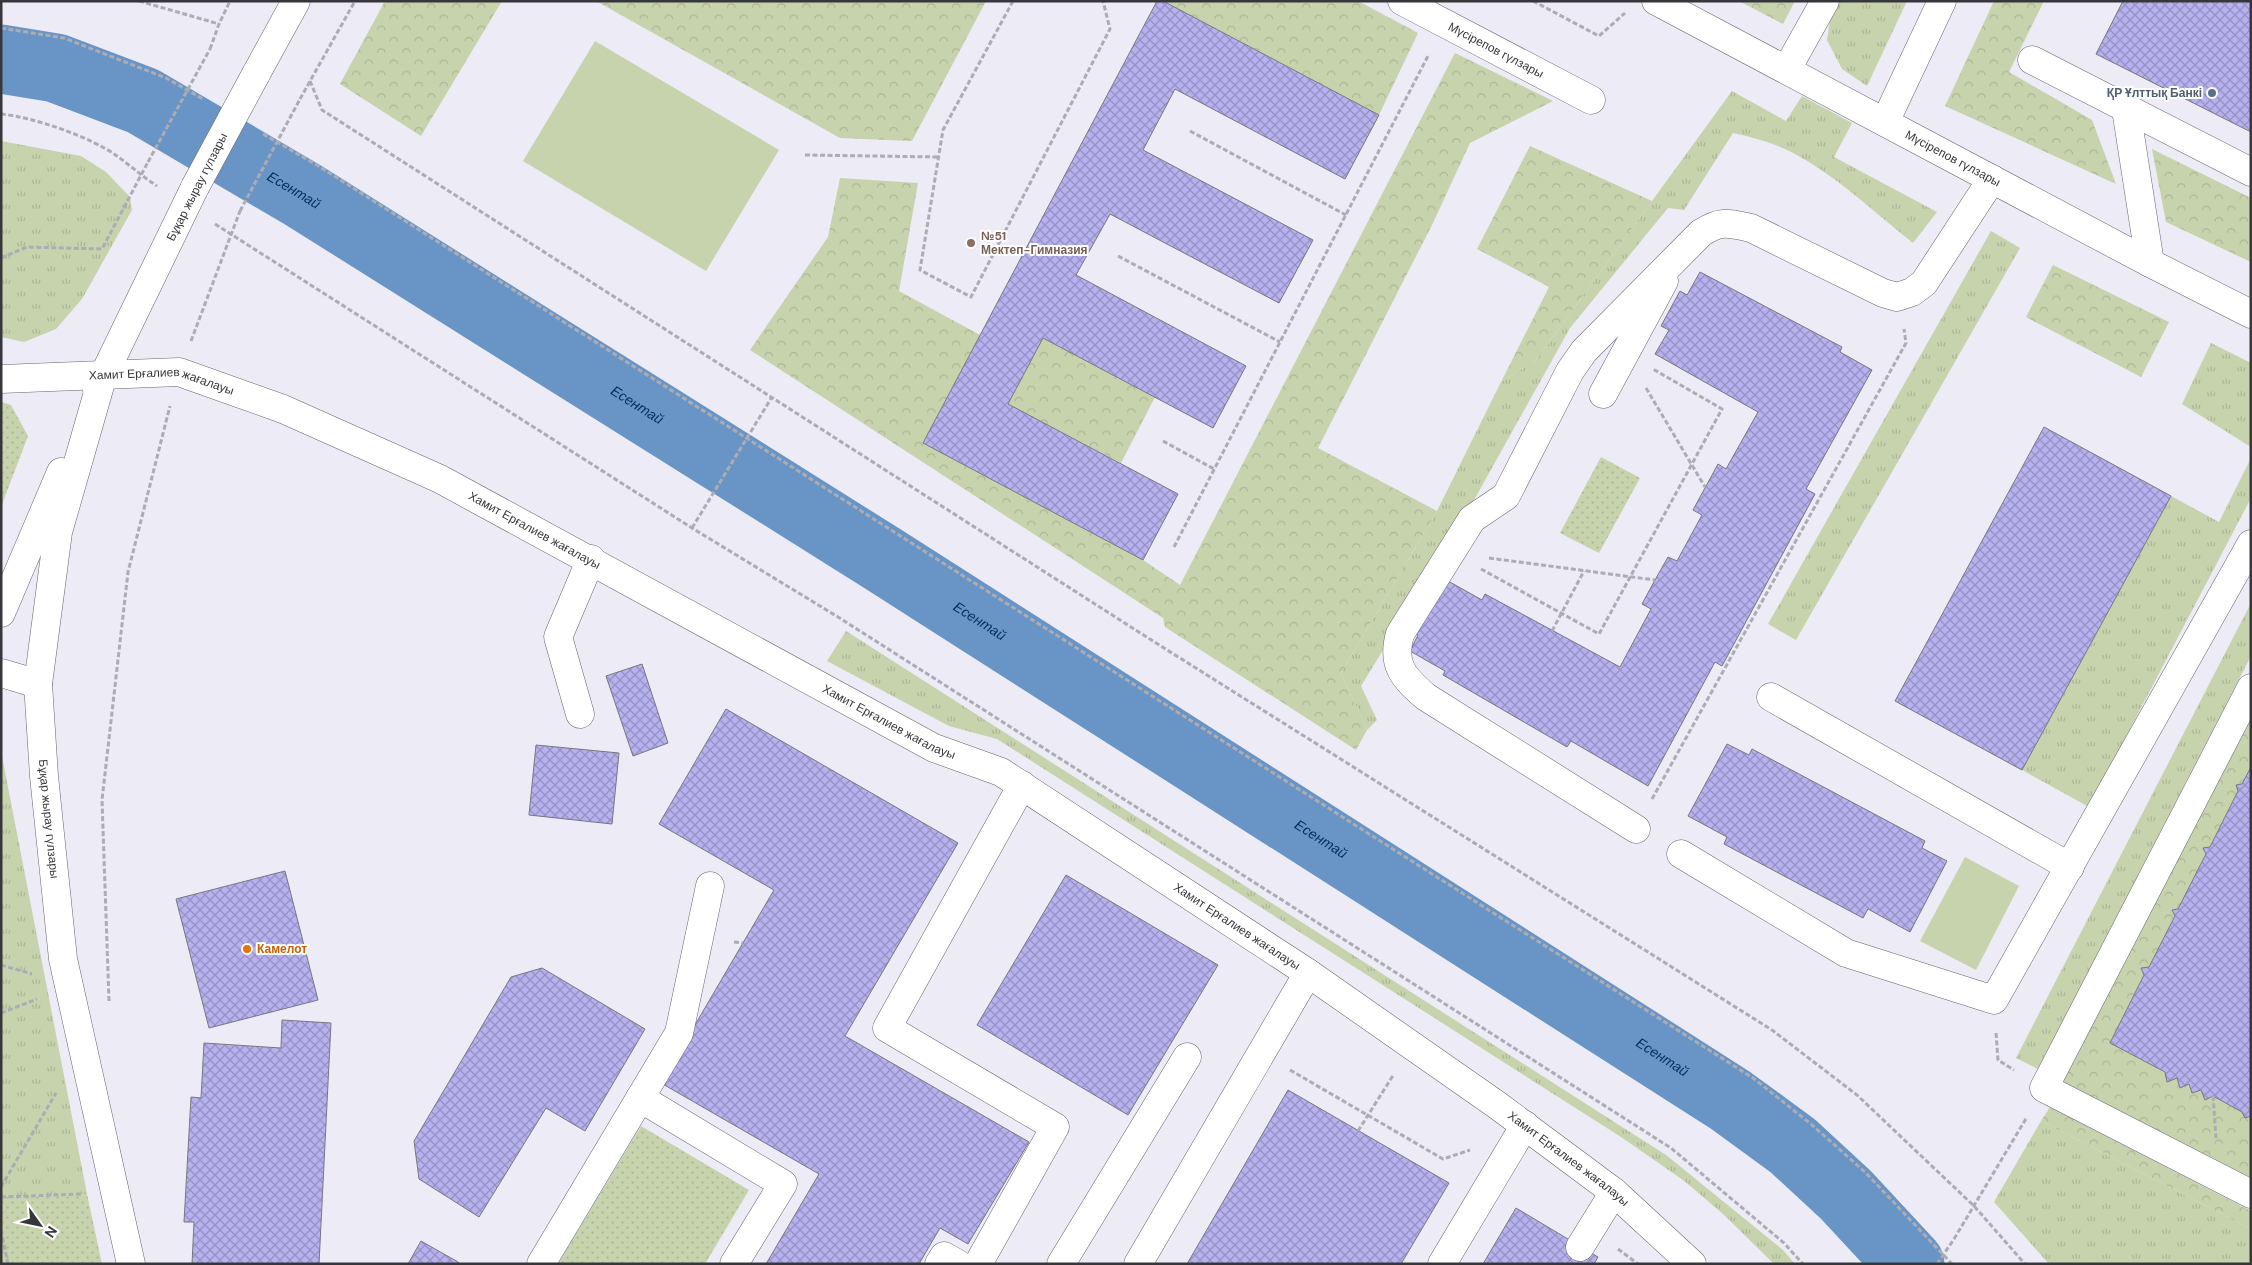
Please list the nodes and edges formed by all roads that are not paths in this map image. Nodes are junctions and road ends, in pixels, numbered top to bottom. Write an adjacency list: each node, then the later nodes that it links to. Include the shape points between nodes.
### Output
1 (296, 1): 16 (street, Бұқар жырау гүлзары, bridge, via 191,196)
2 (1402, 1): 8 (street, Мүсірепов гүлзары)
3 (1825, 1): 7 (street)
4 (1942, 1): 10 (street)
5 (1644, 4): 7 (street, Мүсірепов гүлзары, via 1726,37)
6 (2032, 60): 9 (street)
7 (1786, 70): 10 (street, Мүсірепов гүлзары)
8 (1591, 100)
9 (2126, 109): 11 (street); 14 (street)
10 (1885, 122): 12 (street, Мүсірепов гүлзары)
11 (2251, 172)
12 (1992, 179): 13 (street, via 1924,283 1897,297 1867,287 1751,228 1732,224 1715,224 1700,232); 14 (street, Мүсірепов гүлзары)
13 (1679, 254): 18 (street); 28 (street, via 1584,351 1570,371 1506,496 1472,519 1400,634 1396,649 1399,665 1410,683 1426,697)
14 (2150, 263): 15 (street, Мүсірепов гүлзары)
15 (2251, 314)
16 (103, 375): 17 (street, Хамит Ерғалиев жағалауы); 20 (street, Хамит Ерғалиев жағалауы, via 179,372 283,410 440,479); 21 (street, Бұқар жырау гүлзары); 23 (street, Бұқар жырау гүлзары, via 58,532)
17 (1, 379)
18 (1603, 394)
19 (2251, 544): 30 (street)
20 (591, 559): 26 (street, via 558,637); 27 (street, Хамит Ерғалиев жағалауы, via 934,748 1001,772)
21 (1, 613)
22 (1, 673): 23 (street)
23 (38, 684): 39 (street, Бұқар жырау гүлзары, via 63,959)
24 (2251, 688): 37 (street, via 2044,1088)
25 (1771, 697): 30 (street)
26 (580, 714)
27 (1022, 785): 32 (street, Хамит Ерғалиев жағалауы); 44 (street, via 887,1028 1055,1127)
28 (1636, 829)
29 (1681, 854): 30 (street, via 1846,953 1994,1000)
30 (2070, 867)
31 (710, 886): 34 (street, via 679,1034)
32 (1308, 973): 35 (street, Хамит Ерғалиев жағалауы); 46 (street)
33 (1187, 1056): 45 (street)
34 (640, 1098): 40 (street); 41 (street, via 783,1184)
35 (1525, 1126): 36 (street, Хамит Ерғалиев жағалауы); 47 (street)
36 (1614, 1192): 38 (street); 48 (street, Хамит Ерғалиев жағалауы)
37 (2251, 1194)
38 (1586, 1238)
39 (131, 1264)
40 (541, 1264)
41 (734, 1264)
42 (939, 1264): 43 (street, via 944,1256)
43 (958, 1264)
44 (978, 1264)
45 (1061, 1264)
46 (1138, 1264)
47 (1442, 1264)
48 (1692, 1264)

